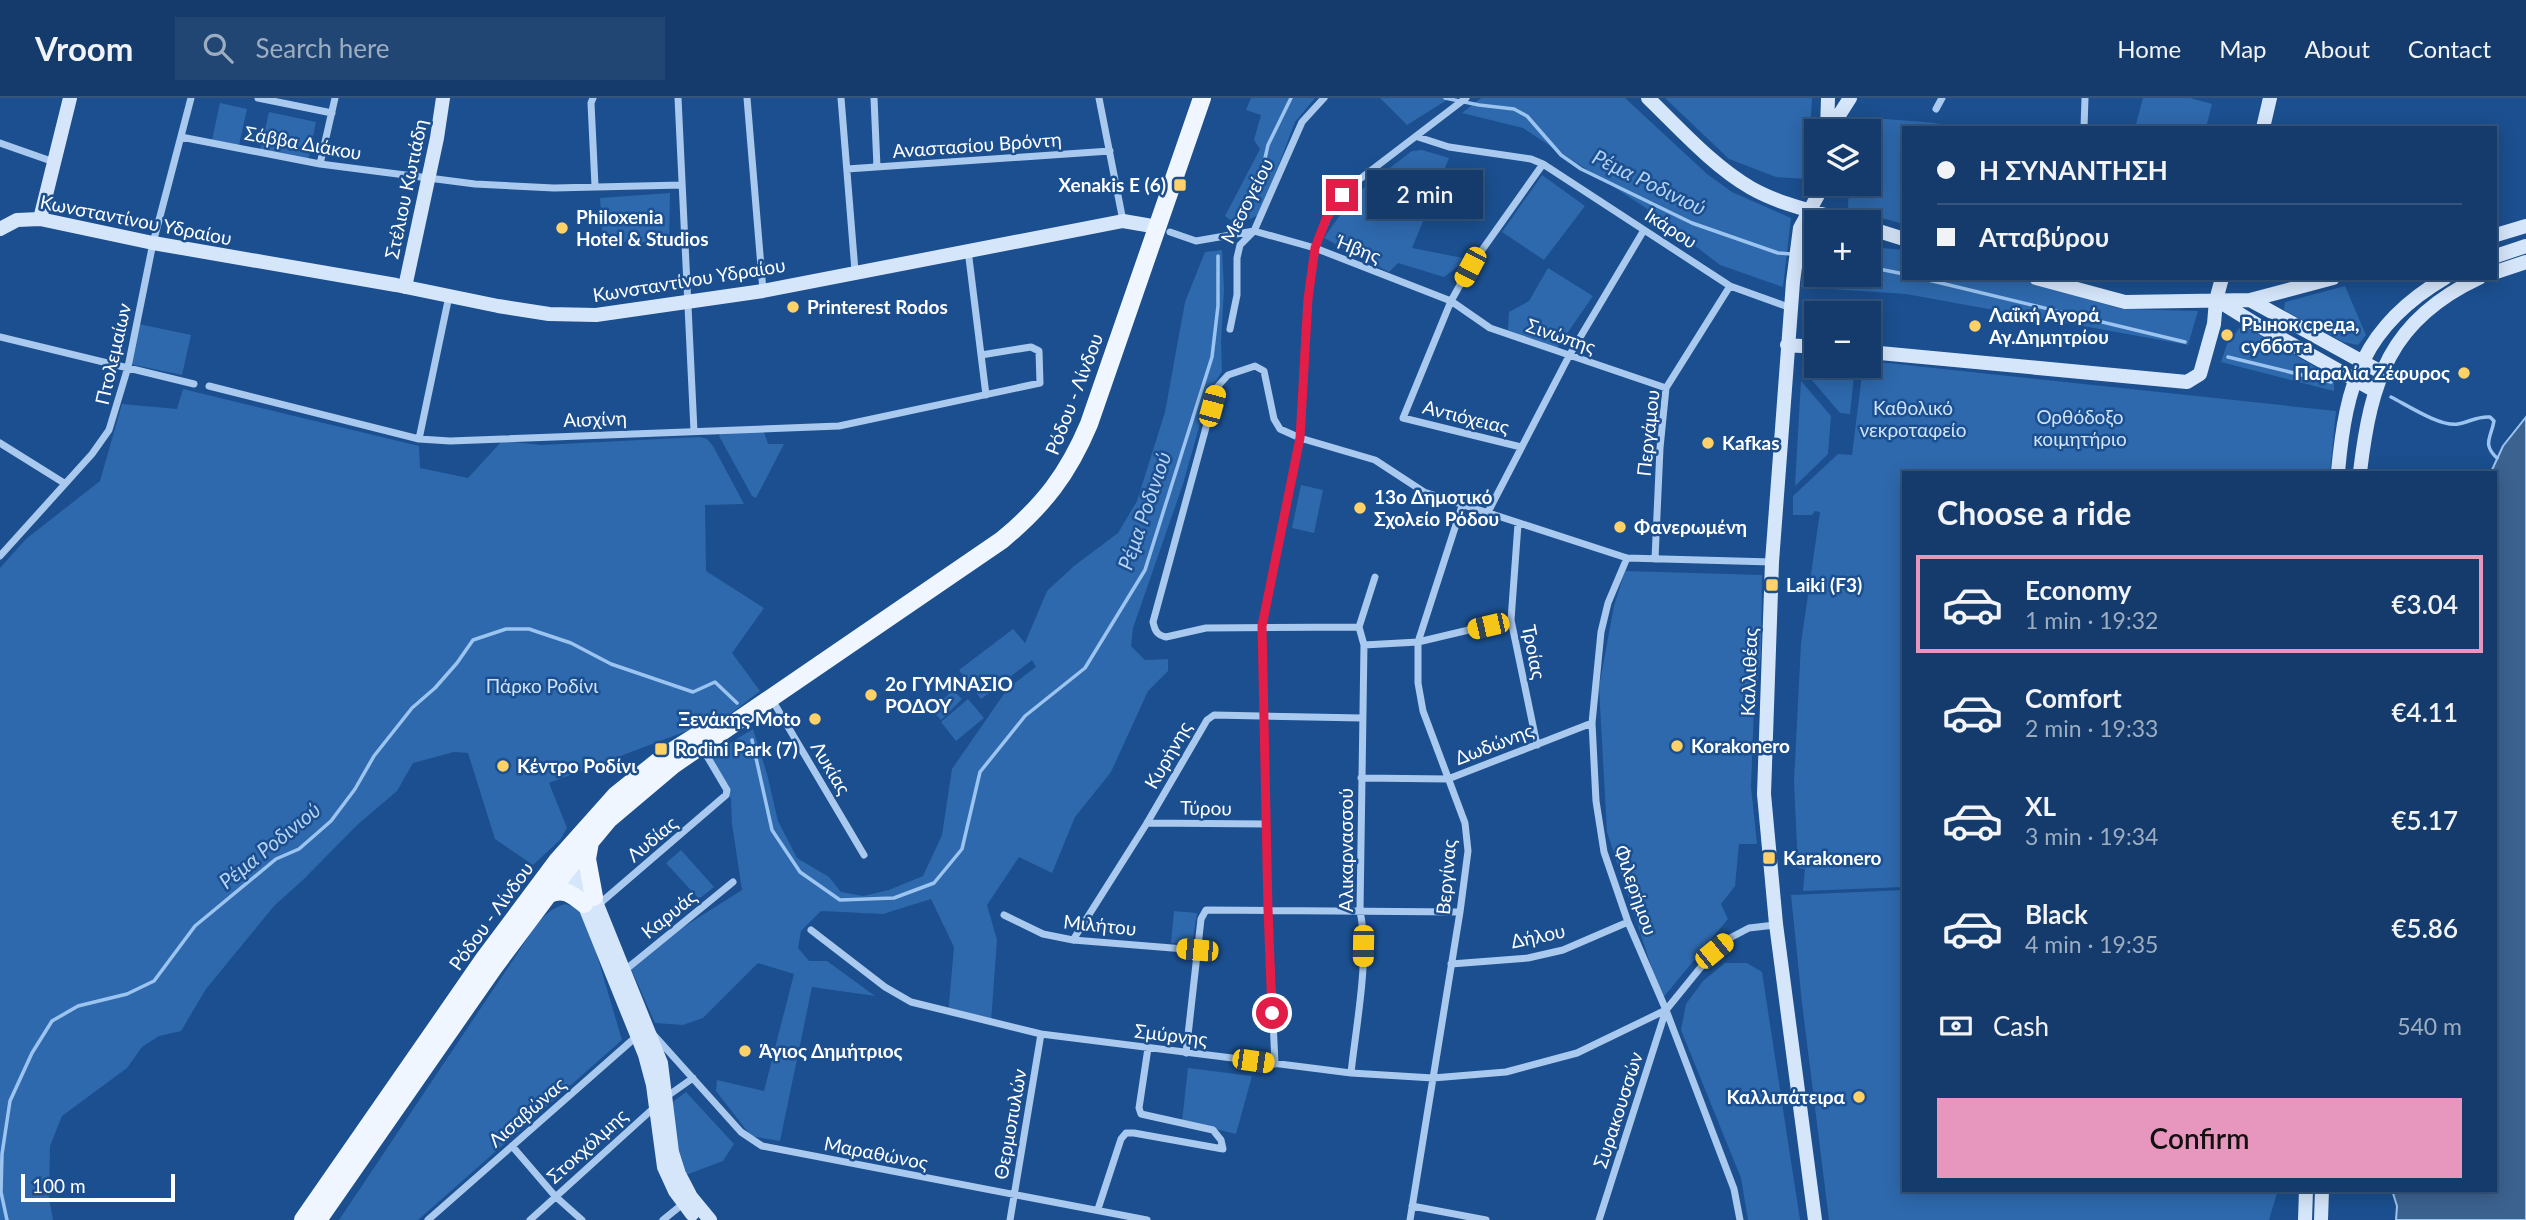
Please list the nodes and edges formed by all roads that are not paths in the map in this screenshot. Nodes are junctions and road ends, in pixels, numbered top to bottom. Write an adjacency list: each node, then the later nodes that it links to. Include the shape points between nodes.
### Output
1 (70, 98): 32 (main road)
2 (191, 98): 28 (street, Πτολεμαίων)
3 (258, 98): 23 (street)
4 (335, 98): 23 (street)
5 (435, 98): 37 (main road, Στέλιου Κωτιάδη)
6 (443, 98): 37 (main road, Στέλιου Κωτιάδη)
7 (593, 98): 39 (street)
8 (678, 98): 38 (street)
9 (747, 98): 69 (street)
10 (841, 98): 36 (street)
11 (874, 98): 35 (street)
12 (1099, 98): 31 (street)
13 (1202, 98): 47 (main road, Ρόδου - Λίνδου)
14 (1324, 98): 49 (street, Μεσογείου, via 1302,122)
15 (1466, 98): 29 (street)
16 (1648, 98): 41 (main road, via 1734,177)
17 (1828, 98): 24 (main road)
18 (1850, 98): 25 (main road)
19 (1942, 98): 22 (street)
20 (2085, 98): 26 (street)
21 (2270, 98): 27 (main road)
22 (1936, 109)
23 (332, 113): 33 (street)
24 (1828, 119)
25 (1836, 119)
26 (2084, 126)
27 (2263, 126)
28 (181, 137): 33 (street, Σάββα Διάκου); 53 (street, Πτολεμαίων)
29 (1418, 137): 34 (street, Ικάρου); 55 (street, via 1342,195)
30 (0, 143): 32 (street)
31 (1110, 151): 35 (street, Αναστασίου Βρόντη); 44 (street)
32 (54, 162): 42 (main road)
33 (320, 164): 37 (street, Σάββα Διάκου)
34 (1543, 164): 48 (street, Ικάρου); 73 (street)
35 (877, 167): 36 (street, Αναστασίου Βρόντη)
36 (847, 169): 59 (street)
37 (425, 177): 39 (street, Σάββα Διάκου, via 512,188); 67 (main road, Στέλιου Κωτιάδη)
38 (682, 185): 39 (street, Σάββα Διάκου); 74 (street)
39 (595, 186)
40 (1817, 196): 41 (main road, Καλλιθέας)
41 (1809, 210)
42 (40, 219): 46 (main road, Κωνσταντίνου Υδραίου, via 17,220); 53 (main road, Κωνσταντίνου Υδραίου)
43 (1804, 220): 75 (main road, Καλλιθέας)
44 (1123, 221): 47 (main road, Κωνσταντίνου Υδραίου); 56 (main road, Κωνσταντίνου Υδραίου)
45 (2526, 226): 51 (main road)
46 (0, 229)
47 (1164, 230): 49 (street, via 1196,241); 113 (main road, Ρόδου - Λίνδου, via 1089,424 1055,489 1002,540)
48 (1644, 230): 68 (street, Ικάρου); 82 (street)
49 (1254, 231): 55 (street, Ήβης); 76 (street, Μεσογείου, via 1240,245)
50 (1881, 232): 52 (main road)
51 (2497, 235)
52 (1902, 238)
53 (153, 243): 67 (main road, Κωνσταντίνου Υδραίου); 84 (street, Πτολεμαίων)
54 (2526, 246): 57 (main road)
55 (1315, 248): 73 (street, Ήβης); 93 (street)
56 (968, 250): 59 (main road, Κωνσταντίνου Υδραίου); 81 (street)
57 (2497, 256)
58 (2526, 262): 60 (main road)
59 (855, 271): 69 (main road, Κωνσταντίνου Υδραίου)
60 (2497, 272)
61 (2049, 280): 66 (main road)
62 (2221, 280): 71 (main road)
63 (2325, 280): 72 (main road)
64 (2442, 280): 83 (main road, via 2391,320)
65 (2475, 280): 85 (main road, via 2447,295 2414,323)
66 (2081, 285): 71 (main road, via 2125,302)
67 (401, 286): 70 (main road, Κωνσταντίνου Υδραίου)
68 (1730, 286): 75 (street, Ικάρου); 89 (street, Περγάμου)
69 (763, 291): 74 (main road, Κωνσταντίνου Υδραίου)
70 (449, 296): 74 (main road, Κωνσταντίνου Υδραίου, via 572,315 613,314); 94 (street)
71 (2216, 300): 72 (main road); 80 (main road, via 2200,374 2187,382); 86 (main road)
72 (2250, 300): 83 (main road)
73 (1451, 301): 82 (street, Σινώπης, via 1490,328); 96 (street, Αντιόχειας, via 1403,418)
74 (688, 302): 92 (street)
75 (1791, 308): 78 (main road, Καλλιθέας)
76 (1230, 329)
77 (0, 337): 84 (street)
78 (1793, 345): 79 (main road); 106 (main road, Καλλιθέας)
79 (1804, 346)
80 (1881, 353)
81 (981, 355): 91 (street); 91 (street, Αισχίνη, via 1031,347 1039,351 1041,383)
82 (1569, 356): 89 (street, Σινώπης); 96 (street)
83 (2361, 361): 85 (main road); 86 (main road)
84 (128, 367): 87 (street); 99 (street, Πτολεμαίων, via 109,430)
85 (2381, 372): 90 (main road)
86 (2355, 380): 90 (main road); 97 (main road, via 2342,430)
87 (194, 384)
88 (209, 386): 94 (street, Αισχίνη)
89 (1666, 388): 105 (street, Περγάμου)
90 (2375, 391): 98 (main road)
91 (986, 395): 92 (street, Αισχίνη, via 839,426)
92 (694, 430): 94 (street, Αισχίνη)
93 (1300, 438): 100 (street, via 1375,460 1424,492); 109 (street); 109 (street, via 1280,429 1274,419 1264,370 1246,367 1228,375 1217,387 1153,622 1160,636 1166,637 1206,628)
94 (419, 439)
95 (0, 443): 99 (street)
96 (1521, 447): 101 (street)
97 (2338, 471)
98 (2360, 471)
99 (64, 483): 103 (street, Πτολεμαίων)
100 (1462, 506): 101 (street); 111 (street, Βεργίνας)
101 (1487, 514): 102 (street)
102 (1518, 524): 104 (street); 108 (street, Τροίας)
103 (0, 556)
104 (1627, 558): 105 (street); 116 (street, Φιλερήμου, via 1601,632)
105 (1655, 559): 106 (street)
106 (1772, 562): 134 (main road, Καλλιθέας, via 1764,794)
107 (1374, 578): 110 (street)
108 (1511, 620): 111 (street); 117 (street, Τροίας)
109 (1262, 626): 110 (street); 114 (street)
110 (1359, 626): 112 (street, Αλικαρνασσού)
111 (1418, 642): 112 (street); 120 (street, Βεργίνας, via 1423,711)
112 (1364, 645): 115 (street, Αλικαρνασσού)
113 (771, 697): 118 (main road, Ρόδου - Λίνδου); 124 (street, Λυκίας); 125 (main road, Ρόδου - Λίνδου, via 704,730 666,755 600,811)
114 (1263, 716): 115 (street, Κυρήνης); 121 (street, Κυρήνης, via 1214,715 1207,720); 122 (street)
115 (1362, 718): 119 (street, Αλικαρνασσού)
116 (1592, 723): 117 (street, Δωδώνης); 133 (street, Φιλερήμου, via 1604,852)
117 (1537, 745): 120 (street, Δωδώνης)
118 (701, 746): 123 (main road, Ρόδου - Λίνδου, via 624,805); 128 (street, Λυδίας, via 726,795)
119 (1361, 778): 120 (street, Δωδώνης); 130 (street, Αλικαρνασσού)
120 (1448, 779): 131 (street, Βεργίνας, via 1465,823 1468,850)
121 (1147, 823): 122 (street, Τύρου); 136 (street, Κυρήνης)
122 (1266, 824): 129 (street)
123 (591, 841): 125 (main road, Ρόδου - Λίνδου); 128 (main road, via 587,859)
124 (864, 856)
125 (565, 866): 127 (main road, Ρόδου - Λίνδου); 128 (main road); 158 (main road, Ρόδου - Λίνδου, via 484,959)
126 (733, 882): 139 (street, Καρυάς)
127 (550, 894): 128 (main road, via 565,891); 159 (main road, Ρόδου - Λίνδου)
128 (592, 902): 139 (main road); 142 (main road)
129 (1268, 909): 130 (street); 137 (street, via 1206,910); 145 (street)
130 (1360, 911): 131 (street); 146 (street, Αλικαρνασσού, via 1362,968)
131 (1460, 912): 138 (street, Βεργίνας)
132 (1004, 915): 136 (street, Μιλήτου, via 1043,934)
133 (1628, 922): 138 (street, Δήλου, via 1563,950 1528,958); 140 (street, Φιλερήμου)
134 (1776, 924): 140 (street, via 1749,928 1728,939); 172 (main road, Καλλιθέας)
135 (811, 930): 141 (street, Σμύρνης, via 911,1002)
136 (1073, 940): 137 (street, Μιλήτου)
137 (1197, 950): 144 (street)
138 (1451, 964): 148 (street, Βεργίνας)
139 (624, 971): 142 (main road)
140 (1667, 1010): 148 (street, Σμύρνης, via 1577,1053 1506,1072); 170 (street, Συρακουσσών); 171 (street, Φιλερήμου, via 1734,1189)
141 (1041, 1034): 143 (street, Σμύρνης); 153 (street, Θερμοπυλών)
142 (645, 1038): 147 (street, Μαραθώνος); 149 (main road, via 661,1063); 150 (street, Λισαβώνας)
143 (1148, 1048): 144 (street, Σμύρνης); 157 (street, via 1141,1114 1213,1130 1223,1149 1126,1133)
144 (1186, 1052): 145 (street, Σμύρνης)
145 (1275, 1064): 146 (street, Σμύρνης)
146 (1351, 1073): 148 (street, Σμύρνης)
147 (693, 1078): 149 (street, Στοκχόλμης); 153 (street, Μαραθώνος, via 741,1132 762,1146)
148 (1433, 1078): 156 (street, Βεργίνας)
149 (661, 1102): 154 (street, Στοκχόλμης); 155 (main road)
150 (512, 1146): 154 (street); 160 (street, Λισαβώνας)
151 (2306, 1192): 173 (main road)
152 (2322, 1192): 174 (main road)
153 (1014, 1195): 157 (street, Μαραθώνος); 166 (street, Θερμοπυλών)
154 (555, 1196): 161 (street, Στοκχόλμης); 162 (street)
155 (687, 1200): 163 (street); 164 (main road); 165 (main road)
156 (1412, 1206): 168 (street, Βεργίνας); 169 (street)
157 (1098, 1209): 167 (street, Μαραθώνος)
158 (303, 1220)
159 (318, 1220)
160 (428, 1220)
161 (530, 1220)
162 (582, 1220)
163 (663, 1220)
164 (698, 1220)
165 (710, 1220)
166 (1010, 1220)
167 (1147, 1220)
168 (1410, 1220)
169 (1486, 1220)
170 (1599, 1220)
171 (1740, 1220)
172 (1815, 1220)
173 (2305, 1220)
174 (2321, 1220)

